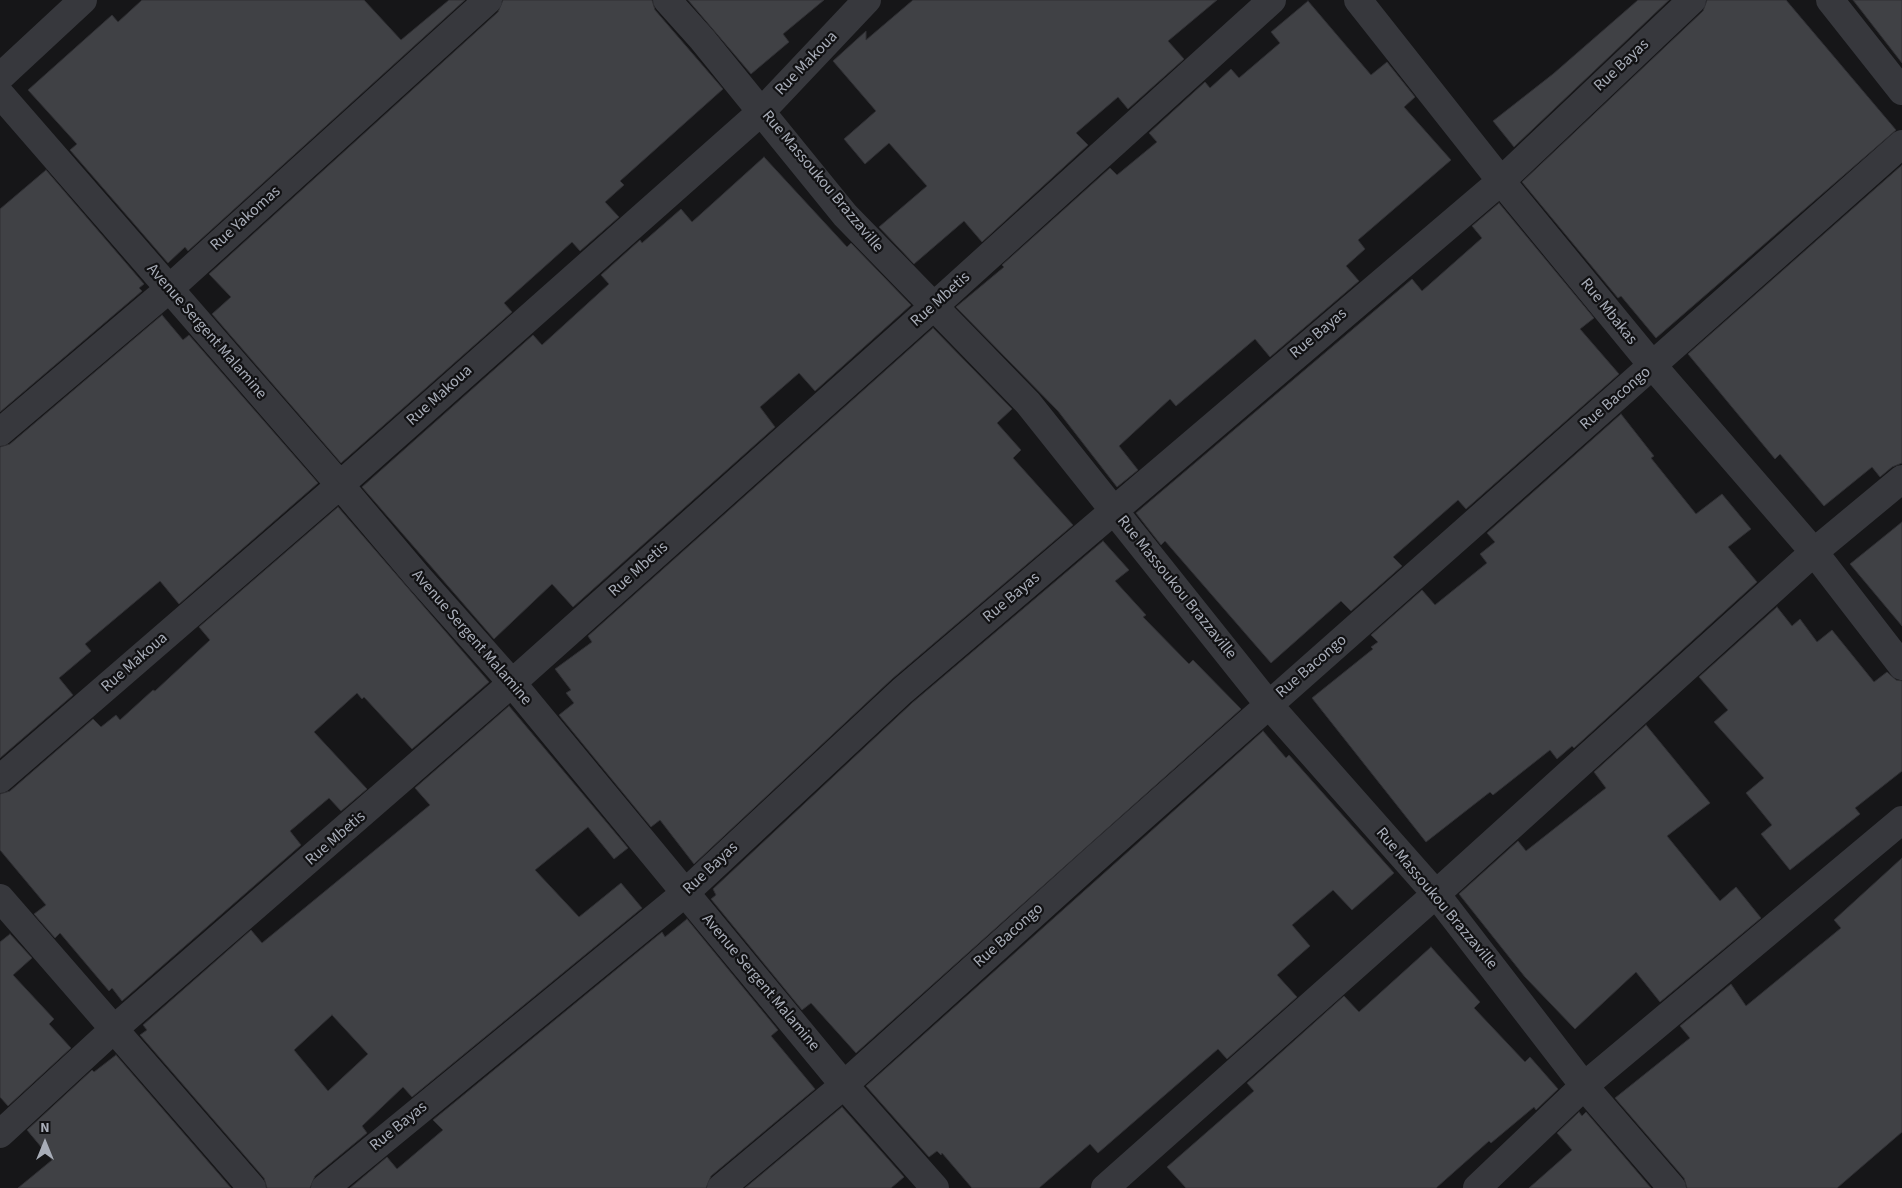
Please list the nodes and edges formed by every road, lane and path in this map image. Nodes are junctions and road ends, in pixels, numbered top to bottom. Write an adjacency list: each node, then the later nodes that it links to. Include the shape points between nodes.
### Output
1 (83, 0): 9 (street)
2 (488, 0): 15 (street, Rue Yakomas)
3 (667, 0): 12 (street, Rue Massoukou Brazzaville)
4 (867, 0): 12 (street, Rue Makoua)
5 (1272, 0): 16 (street, Rue Mbetis)
6 (1358, 0): 14 (street, Rue Mbakas)
7 (1692, 0): 14 (street, Rue Bayas)
8 (1830, 0): 10 (street)
9 (0, 77)
10 (1902, 91)
11 (0, 94): 15 (street, Avenue Sergent Malamine)
12 (762, 111): 16 (street, Rue Massoukou Brazzaville, via 845,215); 20 (street, Rue Makoua)
13 (1902, 144): 17 (street, Rue Bacongo)
14 (1500, 181): 17 (street, Rue Mbakas); 21 (street, Rue Bayas)
15 (169, 289): 18 (street, Rue Yakomas); 20 (street, Avenue Sergent Malamine)
16 (933, 307): 21 (street, Rue Massoukou Brazzaville, via 1028,403); 24 (street, Rue Mbetis)
17 (1653, 366): 22 (street, Rue Mbakas); 25 (street, Rue Bacongo)
18 (0, 432)
19 (1902, 479): 22 (street)
20 (340, 485): 24 (street, Avenue Sergent Malamine); 26 (street, Rue Makoua)
21 (1114, 511): 25 (street, Rue Massoukou Brazzaville); 28 (street, Rue Bayas, via 902,691)
22 (1814, 552): 23 (street, Rue Mbakas); 29 (street)
23 (1902, 666)
24 (512, 683): 28 (street, Avenue Sergent Malamine); 31 (street, Rue Mbetis)
25 (1269, 705): 29 (street, Rue Massoukou Brazzaville); 32 (street, Rue Bacongo)
26 (0, 779)
27 (1902, 820): 33 (street)
28 (685, 893): 32 (street, Avenue Sergent Malamine); 36 (street, Rue Bayas)
29 (1436, 894): 33 (street, Rue Massoukou Brazzaville); 39 (street)
30 (0, 898): 31 (street)
31 (114, 1030): 34 (street, Rue Mbetis); 35 (street)
32 (844, 1085): 37 (street, Rue Bacongo); 38 (street, Avenue Sergent Malamine)
33 (1584, 1086): 40 (street); 41 (street, Rue Massoukou Brazzaville)
34 (0, 1134)
35 (252, 1188)
36 (325, 1188)
37 (721, 1188)
38 (935, 1188)
39 (1105, 1188)
40 (1476, 1188)
41 (1672, 1188)

